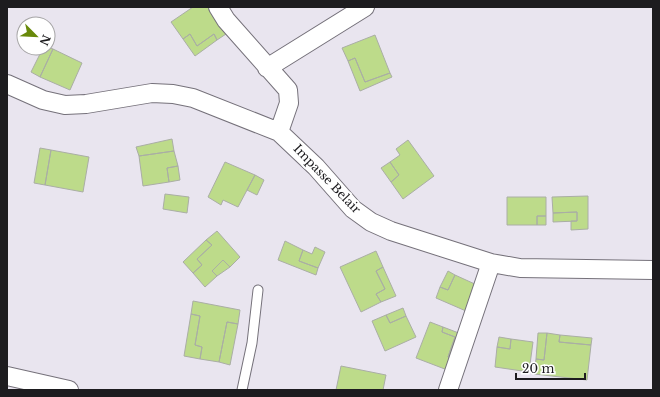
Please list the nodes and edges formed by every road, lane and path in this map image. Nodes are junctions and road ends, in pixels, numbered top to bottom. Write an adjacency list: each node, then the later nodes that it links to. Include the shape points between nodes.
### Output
1 (218, 7): 3 (street)
2 (365, 7): 3 (street)
3 (267, 68): 5 (street, via 288,90 288,103)
4 (7, 84): 5 (street, Impasse Belair, via 43,100 65,105 152,93 173,94 193,98)
5 (279, 132): 6 (street, Impasse Belair, via 316,166 354,209 371,222 391,231)
6 (491, 263): 7 (street, Impasse Belair, via 520,268); 12 (street)
7 (653, 270)
8 (258, 290): 11 (lane, via 252,343)
9 (7, 376): 10 (street)
10 (68, 390)
11 (242, 390)
12 (448, 390)

